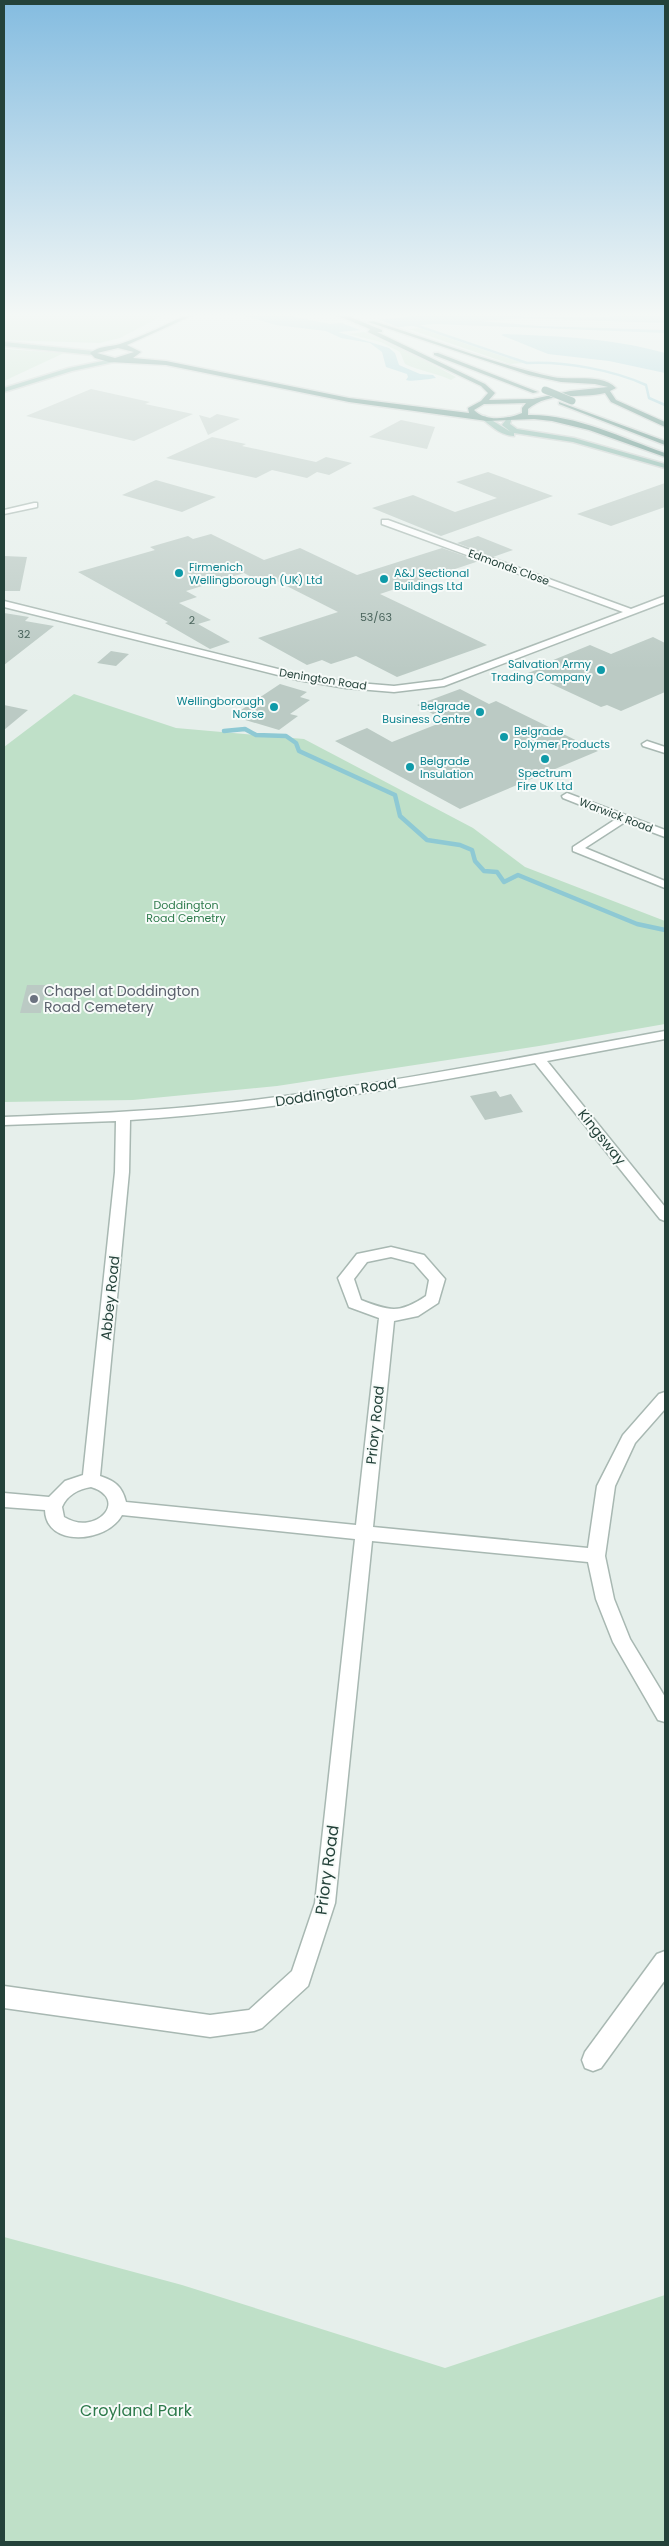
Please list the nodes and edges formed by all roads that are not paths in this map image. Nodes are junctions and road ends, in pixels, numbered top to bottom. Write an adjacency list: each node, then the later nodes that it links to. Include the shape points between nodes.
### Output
1 (506, 432): 7 (main road)
2 (520, 432): 7 (main road)
3 (594, 432): 9 (highway)
4 (634, 432): 8 (highway)
5 (652, 432): 6 (highway, bridge)
6 (665, 437)
7 (581, 442): 10 (main road)
8 (665, 444)
9 (665, 455)
10 (665, 466)
11 (34, 505): 12 (street)
12 (4, 512)
13 (385, 522): 16 (street, Edmonds Close)
14 (665, 599): 16 (street, Denington Road)
15 (4, 604): 16 (street, Denington Road, via 298,677 394,689 444,683)
16 (632, 612)
17 (647, 744): 18 (street)
18 (665, 750)
19 (567, 796): 20 (street, Warwick Road)
20 (624, 818): 21 (street, Warwick Road); 22 (street, via 577,849)
21 (665, 834)
22 (665, 885)
23 (665, 1035): 24 (street, Doddington Road)
24 (538, 1058): 25 (street, Doddington Road, via 247,1106); 27 (street, Kingsway)
25 (123, 1116): 26 (street, Doddington Road); 30 (street, Abbey Road, via 122,1172)
26 (4, 1120)
27 (665, 1216)
28 (387, 1316): 28 (street, via 354,1303 346,1278 362,1258 392,1252 419,1259 437,1279 433,1299 416,1312); 34 (street, Priory Road)
29 (665, 1398): 35 (street, via 629,1440 606,1486)
30 (91, 1480): 32 (street, via 68,1486); 33 (street, via 105,1483 115,1491)
31 (4, 1500): 32 (street)
32 (55, 1504): 33 (street, via 58,1520 80,1531 101,1527 112,1519)
33 (118, 1508): 34 (street)
34 (364, 1534): 35 (street); 38 (street, Priory Road, via 325,1903 300,1978 254,2020 210,2026)
35 (596, 1556): 36 (street, via 605,1598 622,1642)
36 (665, 1714)
37 (665, 1962): 39 (street)
38 (4, 1997)
39 (593, 2060)

